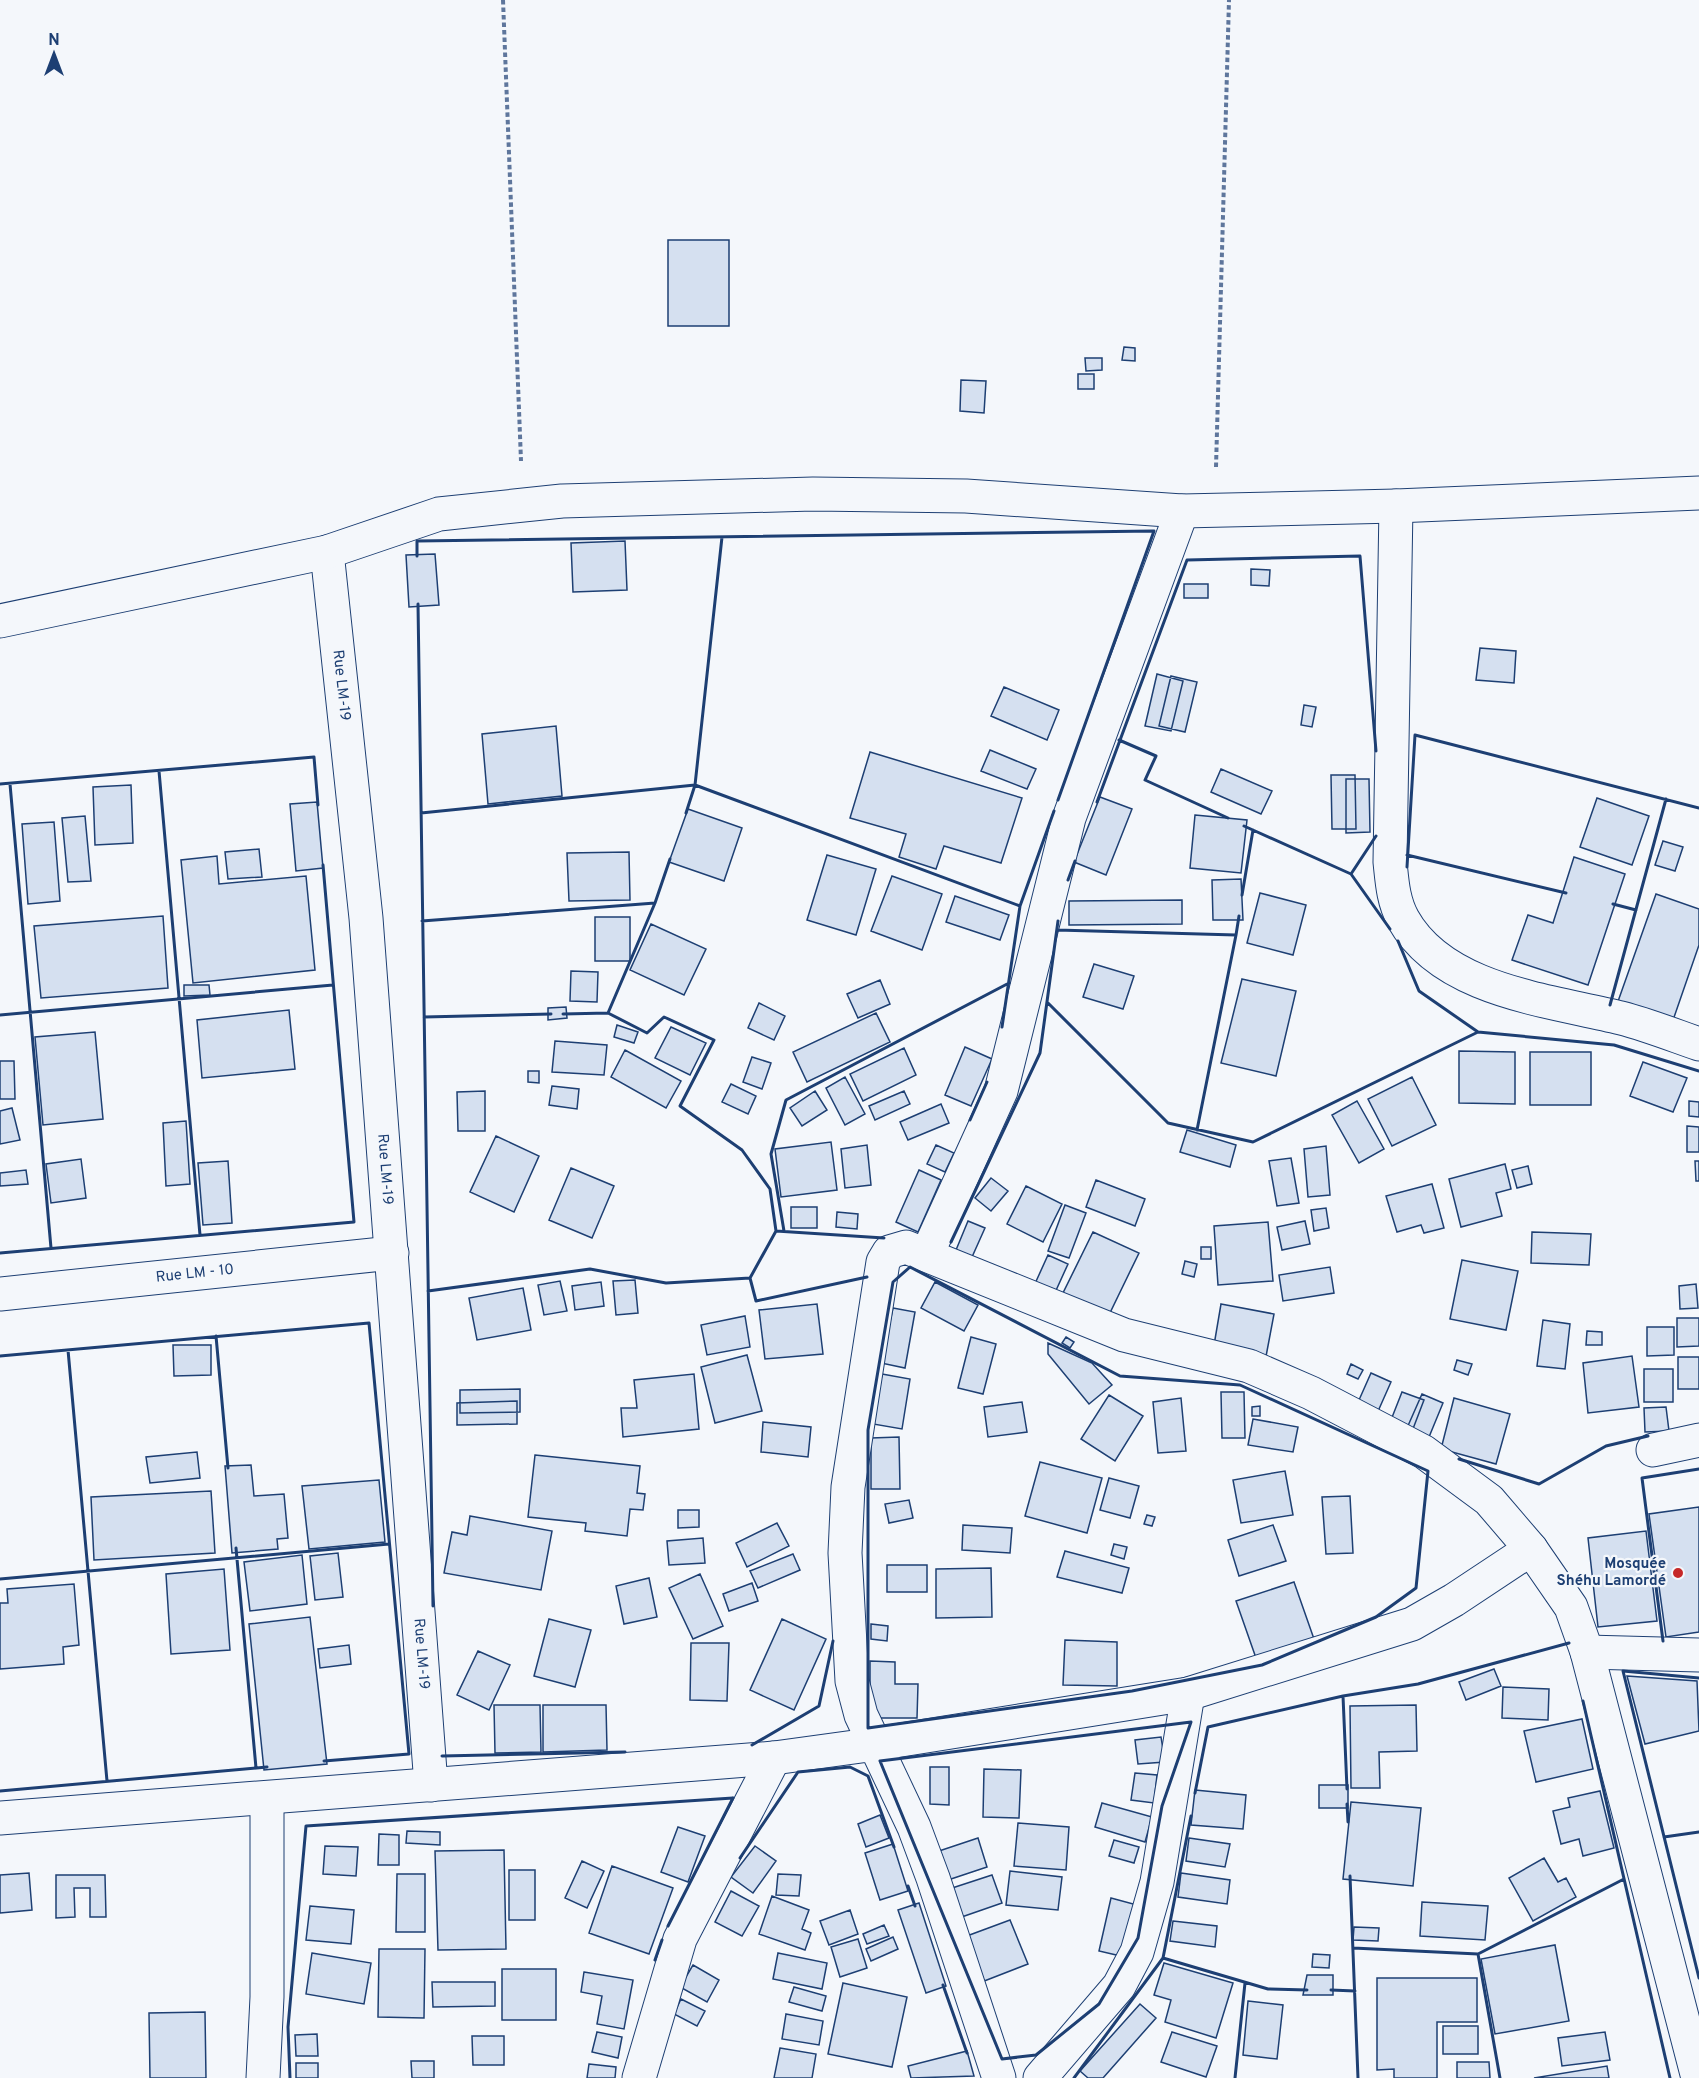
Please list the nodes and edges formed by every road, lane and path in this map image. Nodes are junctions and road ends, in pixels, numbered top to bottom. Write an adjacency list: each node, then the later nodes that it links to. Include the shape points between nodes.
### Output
1 (503, 0): 4 (path)
2 (1229, 0): 6 (path)
3 (1699, 493): 5 (street)
4 (522, 505): 7 (street, via 813,494 966,496); 8 (street, via 439,514)
5 (1396, 506): 6 (street); 10 (street, via 1390,862 1402,919 1411,933 1442,960 1507,993 1623,1018)
6 (1215, 510): 7 (street)
7 (1182, 511): 12 (street, via 1069,818 1000,1091)
8 (327, 552): 9 (street); 11 (street, Rue LM-19, via 366,918)
9 (0, 621)
10 (1699, 1044)
11 (392, 1253): 13 (street, Rue LM - 10); 22 (street, Rue LM-19)
12 (927, 1254): 16 (street, via 1124,1335 1249,1366 1311,1393 1424,1452 1489,1500); 20 (street, via 901,1247 884,1257 848,1487 846,1553 852,1681 861,1715)
13 (0, 1294)
14 (1699, 1440): 15 (street)
15 (1653, 1450)
16 (1531, 1550): 17 (street, via 1570,1607); 19 (street, via 1412,1624)
17 (1587, 1652): 18 (street); 29 (street)
18 (1699, 1655)
19 (1188, 1694): 20 (street); 28 (street, via 1157,1882 1137,1952 1119,1986)
20 (876, 1744): 21 (street); 27 (street, via 933,1878)
21 (774, 1758): 22 (street); 26 (street, via 680,1940)
22 (431, 1785): 23 (street)
23 (267, 1798): 24 (street); 25 (street)
24 (0, 1818)
25 (263, 2078)
26 (639, 2078)
27 (999, 2078)
28 (1040, 2078)
29 (1698, 2078)

